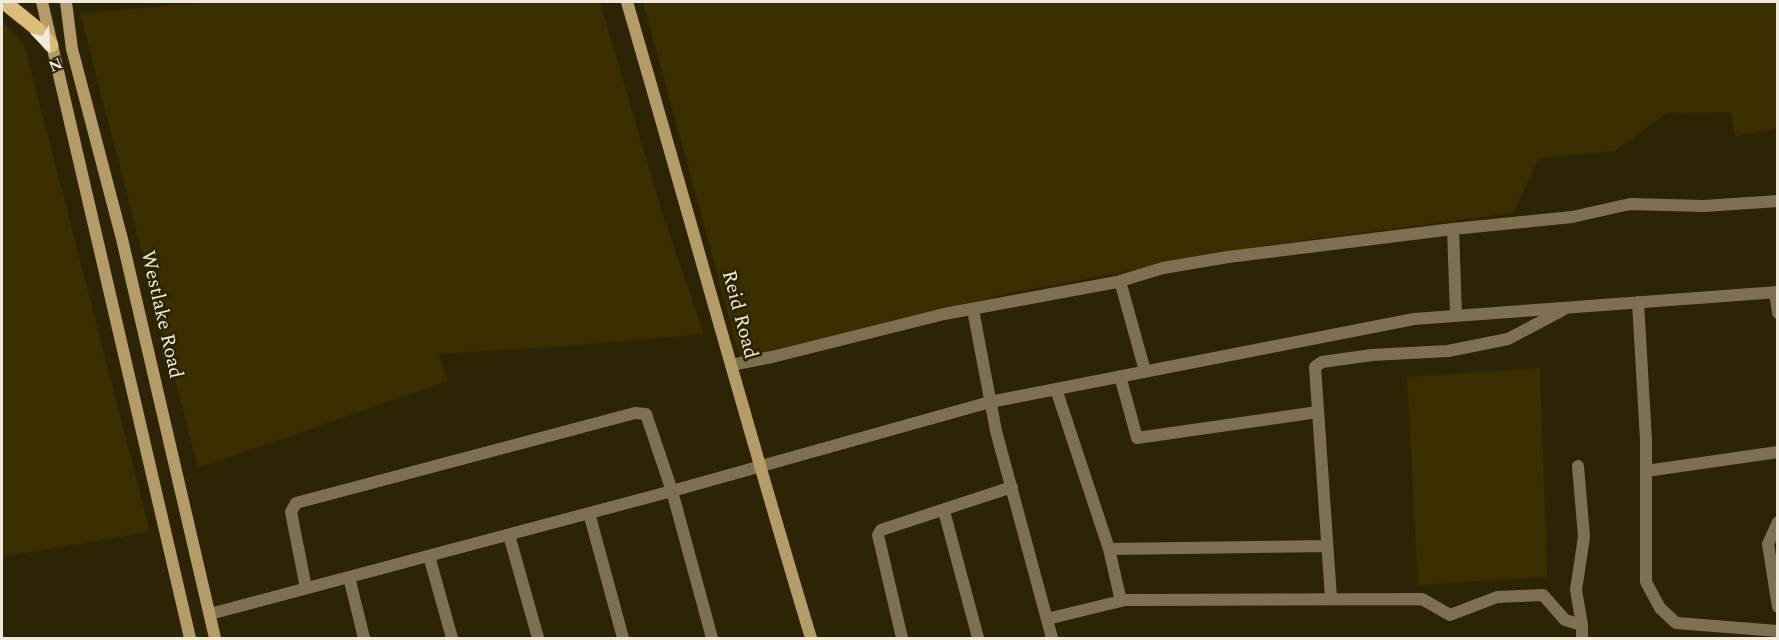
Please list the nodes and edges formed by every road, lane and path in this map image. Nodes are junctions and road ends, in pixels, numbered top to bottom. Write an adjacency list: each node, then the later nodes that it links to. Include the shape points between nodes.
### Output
1 (4, 2): 5 (main road)
2 (42, 2): 5 (main road)
3 (66, 2): 41 (main road, Westlake Road, via 72,49 122,239)
4 (627, 2): 15 (main road, Reid Road)
5 (51, 45): 45 (main road)
6 (1778, 201): 7 (street, via 1704,206 1630,204 1572,217)
7 (1453, 229): 8 (street, via 1228,257 1163,268); 14 (street)
8 (1120, 281): 15 (street, via 944,314); 16 (street)
9 (1776, 292): 10 (street); 12 (street)
10 (1638, 302): 11 (street); 24 (street)
11 (1570, 306): 14 (street); 20 (street, via 1508,339 1448,351 1322,362 1315,367)
12 (1778, 313)
13 (974, 315): 19 (street)
14 (1456, 315): 16 (street, via 1414,319)
15 (730, 365): 22 (main road, Reid Road)
16 (1145, 371): 17 (street)
17 (1120, 376): 18 (street); 20 (street, via 1137,438)
18 (1056, 389): 19 (street); 32 (street)
19 (990, 402): 22 (street); 25 (street)
20 (1318, 412): 31 (street)
21 (1778, 452): 24 (street)
22 (759, 466): 26 (street); 52 (main road, Reid Road)
23 (1578, 466): 43 (street, via 1584,537 1576,590)
24 (1646, 471): 44 (street, via 1646,582 1660,608 1676,623)
25 (1012, 488): 27 (street); 42 (street)
26 (672, 491): 28 (street); 37 (street, via 646,414 635,413 296,503 291,512); 51 (street)
27 (944, 511): 53 (street, via 881,530 878,536); 54 (street)
28 (588, 513): 30 (street); 50 (street)
29 (1778, 522): 40 (street, via 1768,544)
30 (509, 534): 33 (street); 49 (street)
31 (1327, 546): 32 (street); 38 (street)
32 (1109, 549): 39 (street)
33 (429, 556): 35 (street); 48 (street)
34 (1778, 565): 36 (street)
35 (349, 577): 37 (street); 47 (street)
36 (1778, 581)
37 (306, 588): 41 (street)
38 (1331, 598): 39 (street); 43 (street, via 1422,599 1450,615 1497,597 1543,595 1565,620)
39 (1121, 601): 42 (street)
40 (1778, 607)
41 (210, 614): 46 (main road, Westlake Road)
42 (1047, 620): 55 (street)
43 (1582, 625): 56 (street)
44 (1778, 631)
45 (190, 639)
46 (215, 639)
47 (364, 639)
48 (452, 639)
49 (538, 639)
50 (624, 639)
51 (712, 639)
52 (811, 639)
53 (902, 639)
54 (978, 639)
55 (1052, 639)
56 (1582, 639)

